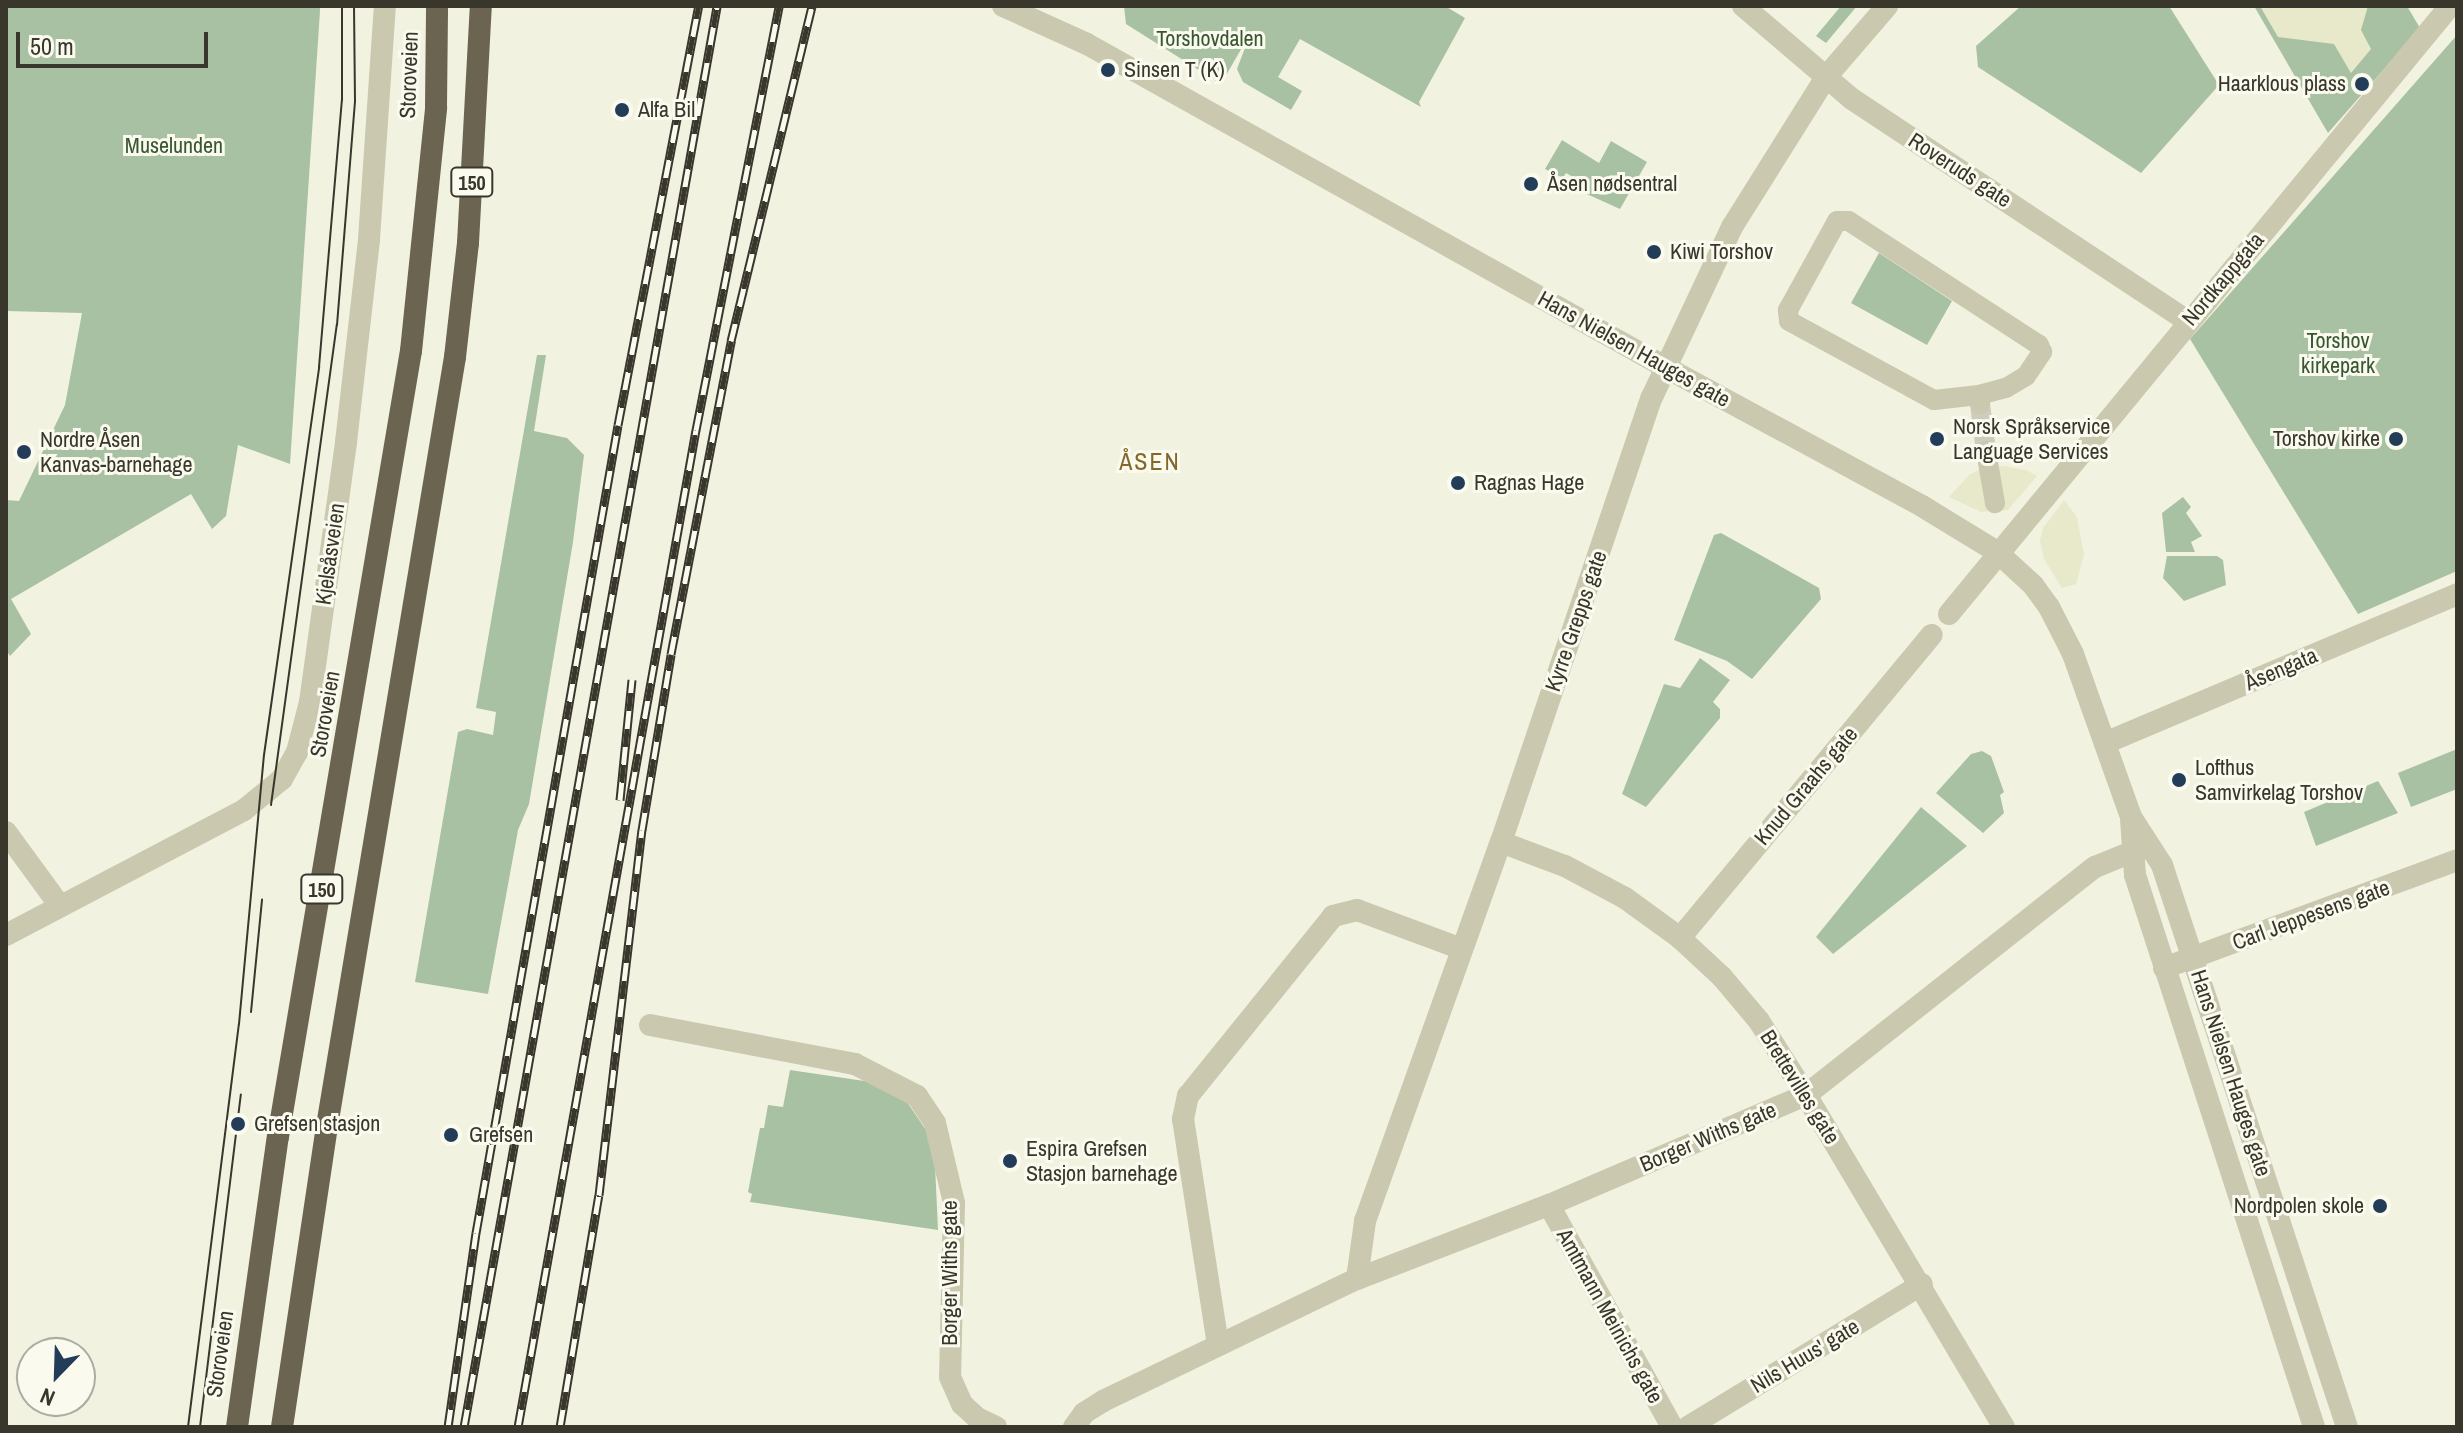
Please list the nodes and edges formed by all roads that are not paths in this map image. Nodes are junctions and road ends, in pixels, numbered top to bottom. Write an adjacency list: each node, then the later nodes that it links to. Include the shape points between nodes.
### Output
1 (385, 6): 23 (street, Kjelsåsveien, via 370,224 346,442 310,702 297,752 282,779 244,810)
2 (437, 6): 35 (highway, Storoveien / 150, via 436,107 411,351 278,1137)
3 (481, 6): 36 (highway, 150, via 455,357)
4 (1003, 6): 10 (street, Hans Nielsen Hauges gate, via 1100,51)
5 (1743, 6): 8 (street, Roveruds gate)
6 (1887, 6): 8 (street, Kyrre Grepps gate)
7 (2450, 6): 9 (street, Nordkappgata)
8 (1826, 77): 9 (street, Roveruds gate); 10 (street, Kyrre Grepps gate, via 1732,227)
9 (2188, 321): 14 (street, Nordkappgata)
10 (1665, 367): 14 (street, Hans Nielsen Hauges gate); 20 (street, Kyrre Grepps gate)
11 (1979, 400): 11 (street, via 1934,400 1789,321 1788,310 1837,221 1849,221 2039,345 2042,352 2026,376)
12 (1986, 451): 13 (street)
13 (1995, 503)
14 (1997, 552): 16 (street); 18 (street, Hans Nielsen Hauges gate, via 2033,585 2062,629)
15 (2457, 594): 18 (street, Åsengata)
16 (1949, 614)
17 (1932, 635): 25 (street, Knud Graahs gate)
18 (2105, 743): 21 (street, Hans Nielsen Hauges gate)
19 (6, 832): 23 (street)
20 (1501, 842): 25 (street, Brettevilles gate, via 1625,898); 26 (street, Kyrre Grepps gate)
21 (2141, 848): 27 (street, Hans Nielsen Hauges gate, via 2162,865); 28 (street, Hans Nielsen Hauges gate, via 2135,875); 30 (street, Borger Withs gate, via 2095,867)
22 (2457, 860): 27 (street, Carl Jeppesens gate)
23 (60, 906): 24 (street, Kjelsåsveien)
24 (6, 935)
25 (1680, 938): 30 (street, Brettevilles gate, via 1759,1021)
26 (1462, 949): 32 (street, Kyrre Grepps gate, via 1365,1221); 34 (street, via 1357,910 1333,916 1188,1096 1183,1119)
27 (2193, 958): 28 (street, Carl Jeppesens gate); 43 (street, Hans Nielsen Hauges gate)
28 (2164, 968): 42 (street, Hans Nielsen Hauges gate)
29 (650, 1025): 37 (street, Borger Withs gate, via 855,1064 917,1096 935,1123 954,1203 950,1377 962,1404)
30 (1806, 1095): 31 (street, Borger Withs gate); 33 (street, Brettevilles gate)
31 (1549, 1205): 32 (street, Borger Withs gate); 39 (street, Amtmann Meinichs gate)
32 (1357, 1279): 34 (street, Borger Withs gate)
33 (1922, 1284): 40 (street, Nils Huus' gate); 41 (street, Brettevilles gate)
34 (1218, 1345): 38 (street, Borger Withs gate, via 1103,1401)
35 (237, 1427)
36 (282, 1427)
37 (996, 1427)
38 (1074, 1427)
39 (1672, 1427)
40 (1688, 1427)
41 (2004, 1427)
42 (2314, 1427)
43 (2347, 1427)

